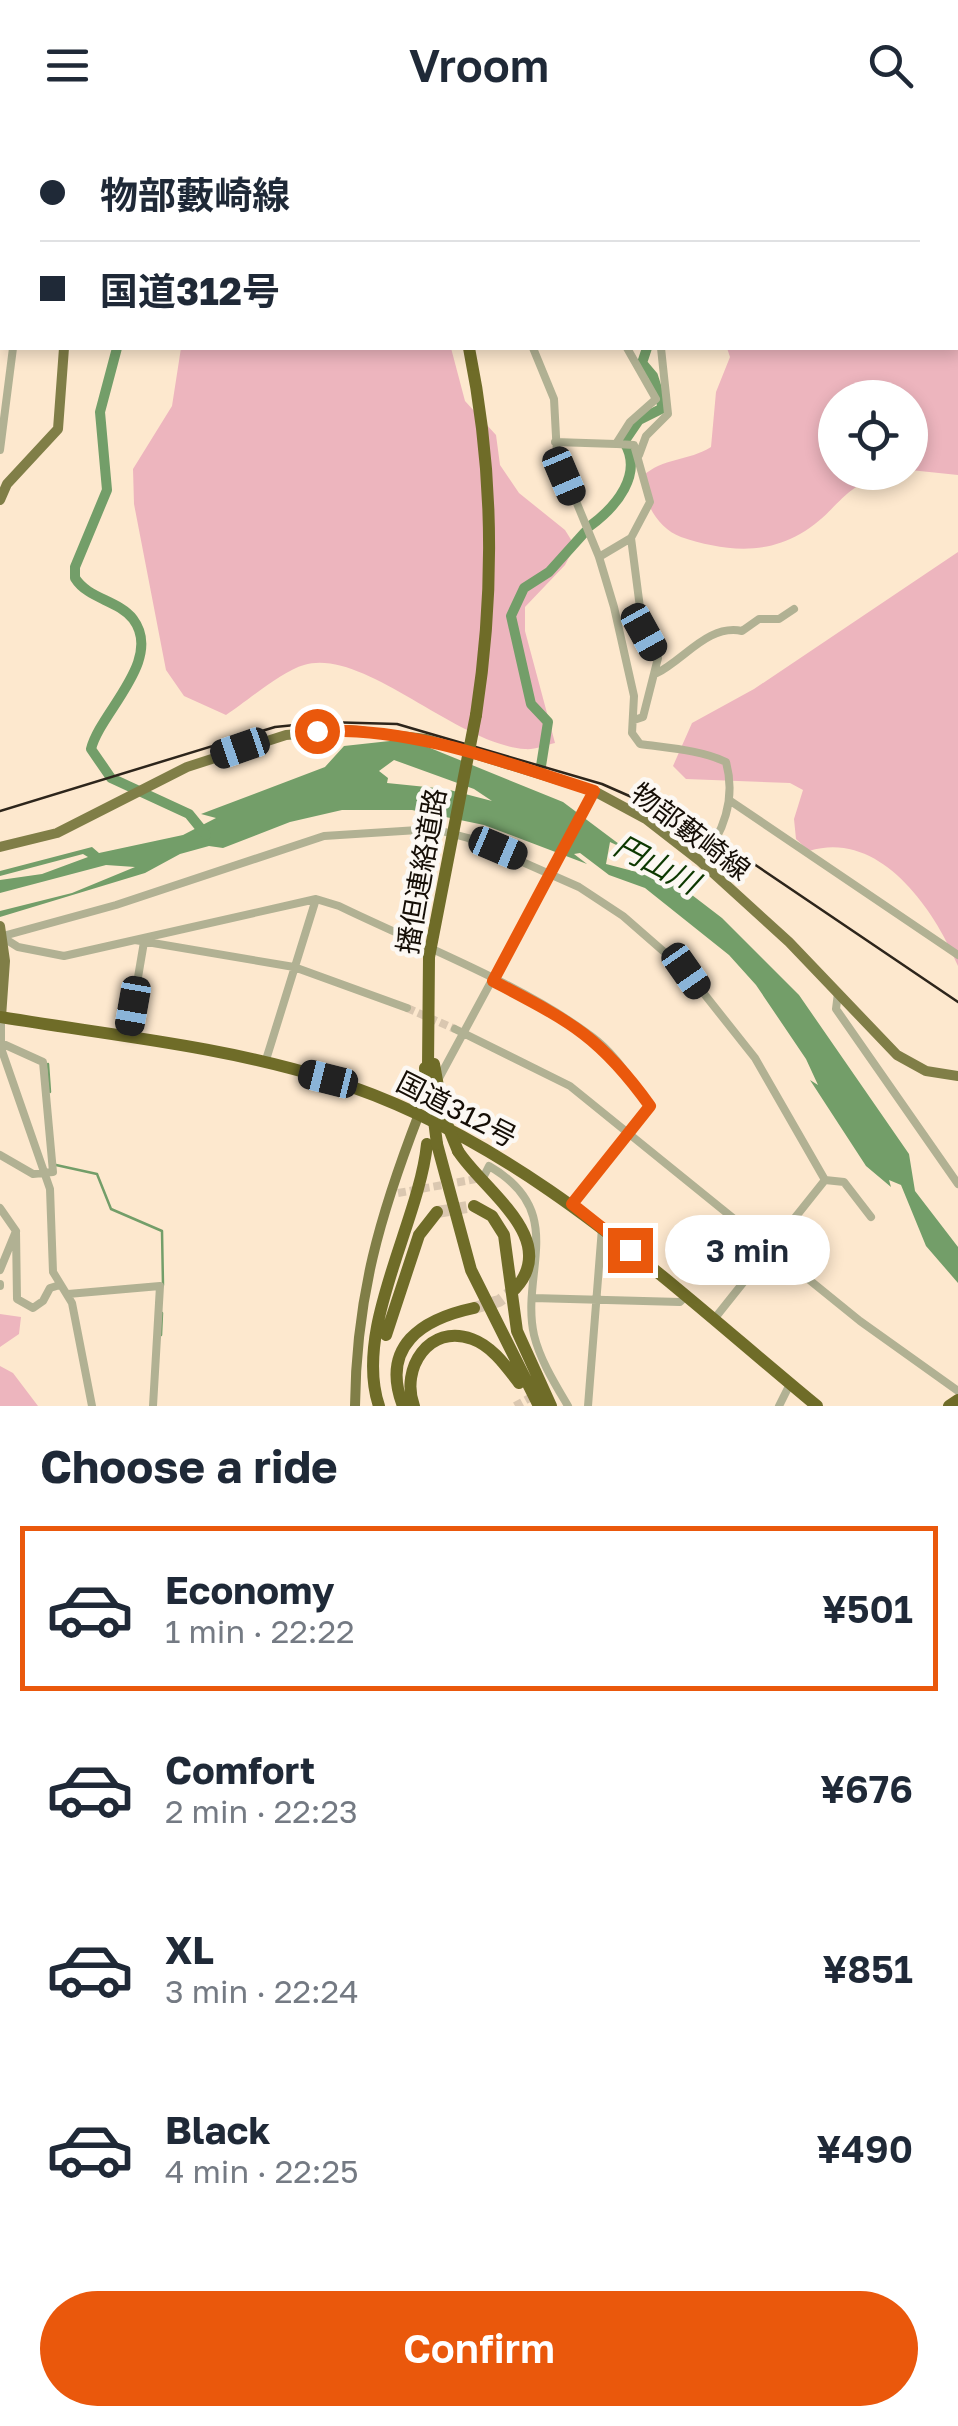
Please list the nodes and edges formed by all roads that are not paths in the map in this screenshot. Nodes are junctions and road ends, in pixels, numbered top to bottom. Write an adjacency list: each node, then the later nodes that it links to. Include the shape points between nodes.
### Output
1 (13, 350): 9 (street)
2 (64, 350): 11 (main road, via 58,429)
3 (468, 350): 38 (highway, 播但連絡道路, bridge, via 483,428 491,542 488,628 430,957)
4 (534, 350): 7 (street, via 554,399)
5 (628, 350): 8 (street, via 656,400 630,422)
6 (661, 350): 10 (street, via 668,414 646,436)
7 (555, 442): 8 (street); 14 (street)
8 (621, 443): 10 (street, via 634,445)
9 (0, 450)
10 (638, 460): 13 (street, via 650,502)
11 (4, 480): 12 (main road)
12 (0, 500)
13 (631, 538): 14 (street); 16 (street, via 644,632 658,658)
14 (599, 557): 17 (street, via 628,666)
15 (794, 609): 16 (street, via 742,632 729,628 706,638)
16 (657, 673): 17 (street, via 643,718)
17 (634, 720): 19 (street, via 632,733 640,744 672,744 688,755 726,762)
18 (594, 791): 20 (main road, 物部藪崎線, via 426,738 349,730 262,742 186,767 57,833); 21 (main road, 物部藪崎線, via 646,819); 22 (street)
19 (729, 800): 21 (street, via 720,832); 27 (street)
20 (0, 846)
21 (700, 861): 30 (main road, 物部藪崎線)
22 (554, 871): 24 (street, via 434,830 360,831 302,841 116,905); 29 (street); 46 (street, via 624,916 686,971 755,1058)
23 (316, 899): 25 (street); 28 (street); 29 (street)
24 (1, 933): 25 (street, via 18,948 64,956); 31 (main road)
25 (131, 940): 26 (street)
26 (144, 942): 28 (street); 35 (street)
27 (958, 955)
28 (294, 967): 32 (street); 37 (street)
29 (493, 981): 34 (street); 41 (street, via 592,1036 620,1064 650,1106)
30 (838, 993): 39 (main road, 物部藪崎線, via 897,1055 926,1071); 47 (street, via 836,1009)
31 (1, 995): 33 (main road)
32 (407, 1008)
33 (0, 1017): 35 (highway, 国道312号); 36 (street)
34 (459, 1031): 40 (street); 41 (street, via 552,1074)
35 (128, 1038): 37 (highway, 国道312号)
36 (1, 1042): 44 (street); 44 (street, via 44,1062 53,1172)
37 (265, 1064): 40 (highway, 国道312号, via 328,1079)
38 (429, 1066): 42 (highway, bridge); 58 (highway, bridge, via 458,1150 526,1234 530,1261)
39 (958, 1076)
40 (419, 1114): 48 (highway, 国道312号); 72 (main road, via 362,1290)
41 (628, 1133): 48 (street); 55 (street)
42 (432, 1144): 67 (highway, via 481,1293); 69 (highway, via 378,1333)
43 (0, 1155): 44 (street)
44 (45, 1176): 57 (street, via 53,1272)
45 (483, 1178): 61 (street, via 489,1166 495,1169 533,1218 538,1244)
46 (825, 1180): 52 (street, via 844,1182); 55 (street)
47 (958, 1184)
48 (572, 1204): 53 (highway, 国道312号)
49 (474, 1206): 67 (highway, via 492,1216 504,1235 512,1309)
50 (0, 1208): 54 (street)
51 (437, 1212): 69 (highway, via 415,1243 378,1359)
52 (871, 1216)
53 (602, 1228): 60 (highway, 国道312号); 62 (street)
54 (16, 1232): 56 (street); 57 (street, via 17,1298 33,1308)
55 (771, 1248): 64 (street); 66 (street)
56 (0, 1270)
57 (60, 1285): 59 (street)
58 (515, 1289)
59 (68, 1294): 70 (street, via 160,1286); 71 (street)
60 (687, 1296): 62 (street, via 680,1302); 64 (highway, 国道312号)
61 (532, 1298): 62 (street); 75 (street, via 534,1336)
62 (595, 1299): 76 (street)
63 (474, 1308): 73 (highway, via 437,1318 412,1336 398,1368)
64 (715, 1318): 65 (highway, 国道312号)
65 (790, 1384): 77 (street); 78 (highway, 国道312号)
66 (958, 1392)
67 (539, 1400): 74 (highway, via 488,1348 455,1336 435,1340 416,1358 409,1380)
68 (958, 1400): 79 (highway)
69 (378, 1401)
70 (153, 1404)
71 (92, 1406)
72 (355, 1406)
73 (404, 1406)
74 (414, 1406)
75 (568, 1406)
76 (588, 1406)
77 (779, 1406)
78 (817, 1406)
79 (949, 1406)

